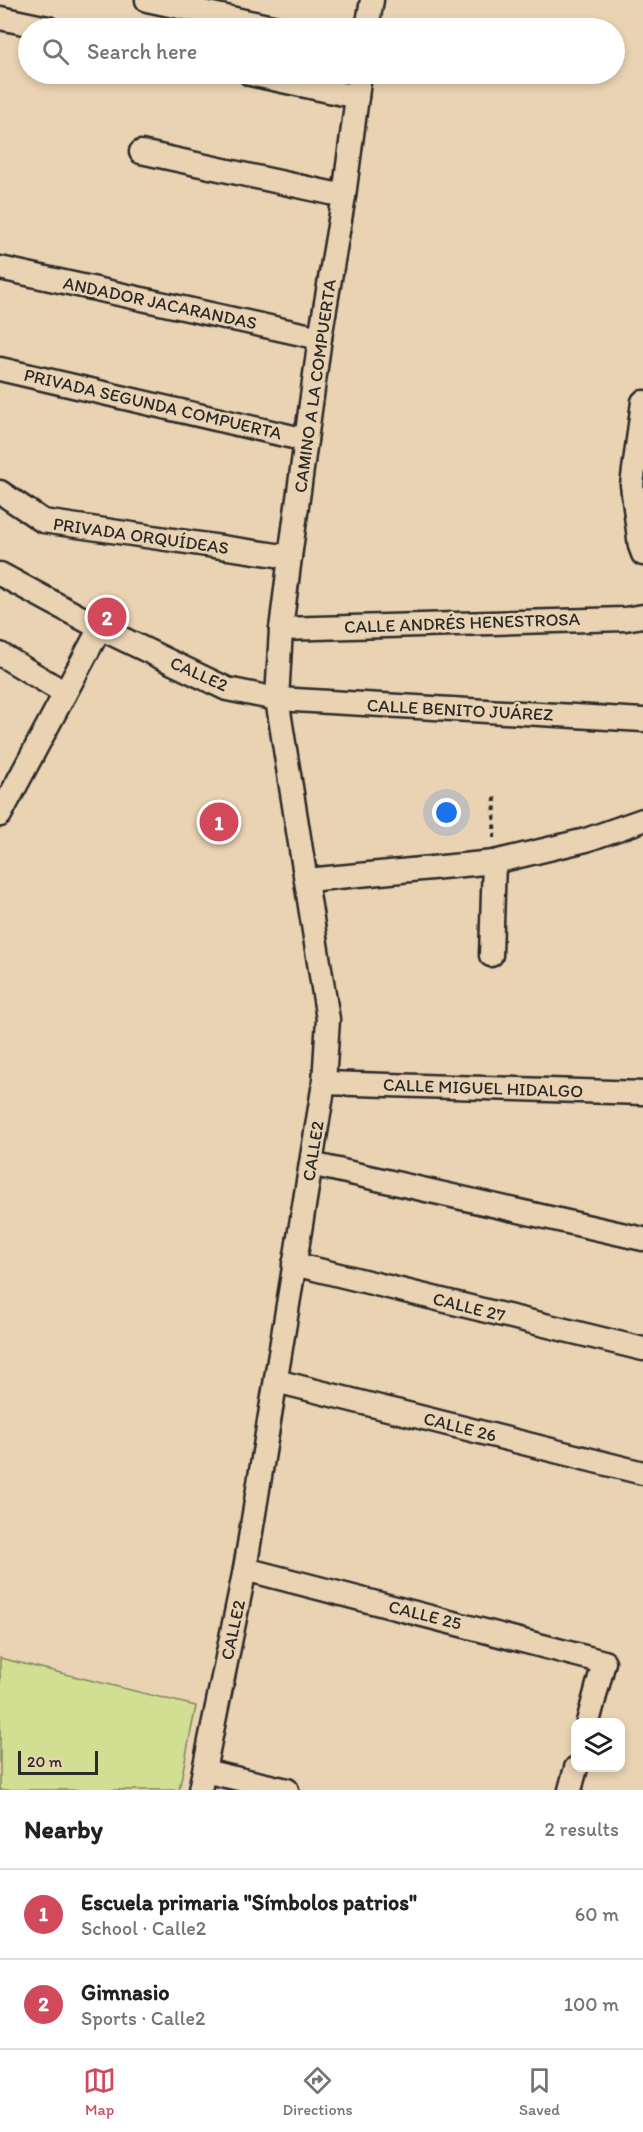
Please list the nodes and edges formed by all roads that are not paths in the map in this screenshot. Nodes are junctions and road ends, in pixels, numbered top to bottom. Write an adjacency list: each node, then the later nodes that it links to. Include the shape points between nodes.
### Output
1 (147, 0): 4 (street)
2 (372, 0): 5 (street)
3 (0, 18): 6 (street)
4 (231, 18)
5 (369, 18)
6 (18, 22)
7 (297, 84): 9 (street)
8 (359, 84): 9 (street, CAMINO A LA COMPUERTA)
9 (357, 97): 11 (street, CAMINO A LA COMPUERTA)
10 (141, 152): 11 (street)
11 (344, 196): 13 (street, CAMINO A LA COMPUERTA)
12 (0, 268): 13 (street, ANDADOR JACARANDAS)
13 (320, 338): 16 (street, CAMINO A LA COMPUERTA)
14 (0, 369): 16 (street, PRIVADA SEGUNDA COMPUERTA)
15 (643, 402): 18 (street, via 632,485)
16 (306, 440): 19 (street, CAMINO A LA COMPUERTA)
17 (0, 492): 19 (street, PRIVADA ORQUÍDEAS, via 43,522)
18 (643, 554)
19 (290, 557): 23 (street, CAMINO A LA COMPUERTA)
20 (0, 574): 22 (street, CALLE2)
21 (643, 616): 23 (street, CALLE ANDRÉS HENESTROSA)
22 (100, 628): 25 (street); 26 (street, CALLE2, via 227,689)
23 (281, 629): 26 (street, CAMINO A LA COMPUERTA)
24 (0, 654): 25 (street)
25 (65, 693): 28 (street)
26 (278, 699): 27 (street, CALLE BENITO JUÁREZ); 31 (street, CALLE2)
27 (643, 720)
28 (0, 815)
29 (643, 820): 30 (street, via 586,840)
30 (494, 862): 31 (street); 32 (street)
31 (307, 880): 33 (street, CALLE2, via 328,1019)
32 (491, 955)
33 (324, 1083): 34 (street, CALLE MIGUEL HIDALGO); 35 (street, CALLE2)
34 (643, 1093)
35 (311, 1164): 36 (street); 37 (street, CALLE2)
36 (643, 1239)
37 (294, 1264): 38 (street, CALLE 27); 39 (street, CALLE2)
38 (643, 1349)
39 (276, 1381): 40 (street, CALLE 26); 41 (street, CALLE2)
40 (643, 1473)
41 (245, 1569): 42 (street, CALLE 25, via 604,1662); 44 (street, CALLE2)
42 (589, 1718)
43 (575, 1772): 46 (street)
44 (202, 1780): 45 (street)
45 (287, 1790)
46 (570, 1790)

